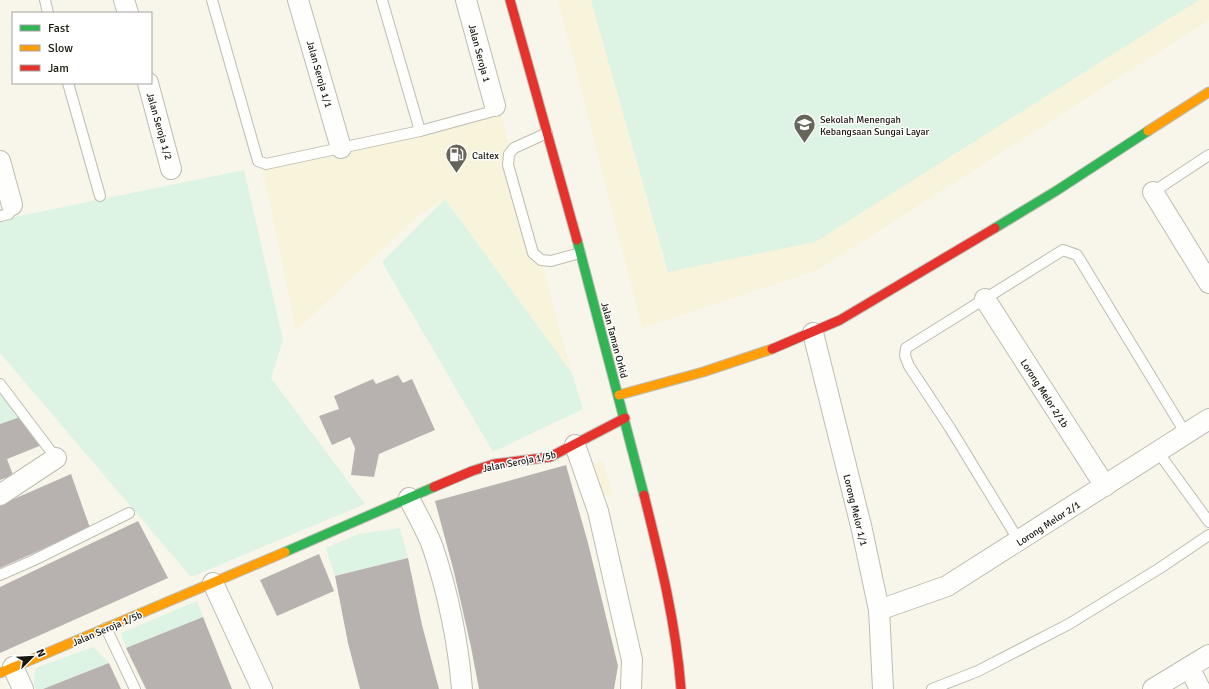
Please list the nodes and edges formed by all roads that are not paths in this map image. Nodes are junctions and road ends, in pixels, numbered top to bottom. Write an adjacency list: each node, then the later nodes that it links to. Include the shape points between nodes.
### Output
1 (45, 0): 8 (lane)
2 (124, 0): 9 (street)
3 (212, 0): 16 (lane, via 258,161 266,164)
4 (298, 0): 16 (street, Jalan Seroja 1/1)
5 (382, 0): 14 (lane)
6 (466, 0): 13 (street, Jalan Seroja 1)
7 (510, 0): 15 (street, Jalan Taman Orkid)
8 (48, 12)
9 (128, 12)
10 (68, 84): 21 (lane)
11 (148, 84): 19 (street, Jalan Seroja 1/2)
12 (1209, 92): 26 (street, via 955,252 847,316)
13 (495, 106): 14 (lane, via 490,112)
14 (420, 130): 16 (lane)
15 (547, 133): 23 (street, Jalan Taman Orkid); 23 (lane, via 514,148 508,154 508,165 533,254 541,260 551,261)
16 (341, 148)
17 (1209, 154): 20 (lane)
18 (0, 161): 22 (street)
19 (172, 169)
20 (1153, 192): 24 (street)
21 (100, 196)
22 (6, 210)
23 (580, 253): 28 (street, Jalan Taman Orkid)
24 (1209, 283)
25 (985, 299): 31 (lane, via 1063,250 1077,255); 35 (street, Lorong Melor 2/1b); 41 (lane, via 906,348 904,356)
26 (813, 333): 28 (street, via 703,372); 44 (street, Lorong Melor 1/1, via 862,530)
27 (0, 384): 34 (lane)
28 (619, 395): 29 (street, Jalan Taman Orkid)
29 (625, 418): 32 (street, Jalan Seroja 1/5b); 54 (street, Jalan Taman Orkid, via 672,612)
30 (1209, 420): 31 (street, Lorong Melor 2/1)
31 (1186, 434): 33 (street, Lorong Melor 2/1)
32 (575, 445): 37 (street, Jalan Seroja 1/5b, via 550,457 494,464 472,471); 53 (street, via 598,511 632,660)
33 (1158, 452): 35 (street, Lorong Melor 2/1); 39 (lane)
34 (56, 458): 36 (street)
35 (1105, 486): 41 (street, Lorong Melor 2/1)
36 (0, 495)
37 (409, 498): 43 (street, Jalan Seroja 1/5b); 52 (street, via 432,547 438,567 452,618)
38 (129, 513): 42 (lane)
39 (1209, 522)
40 (1209, 535): 56 (lane, via 1069,624 978,670)
41 (1019, 541): 44 (street, Lorong Melor 2/1, via 947,586)
42 (0, 576)
43 (213, 583): 45 (street, Jalan Seroja 1/5b); 51 (street)
44 (879, 610): 55 (street, Lorong Melor 1/1)
45 (106, 628): 48 (street, Jalan Seroja 1/5b); 50 (lane)
46 (1209, 655): 47 (street)
47 (1190, 667): 57 (street); 58 (street)
48 (7, 670): 49 (street)
49 (23, 689)
50 (135, 689)
51 (262, 689)
52 (462, 689)
53 (631, 689)
54 (681, 689)
55 (883, 689)
56 (932, 689)
57 (1153, 689)
58 (1200, 689)

